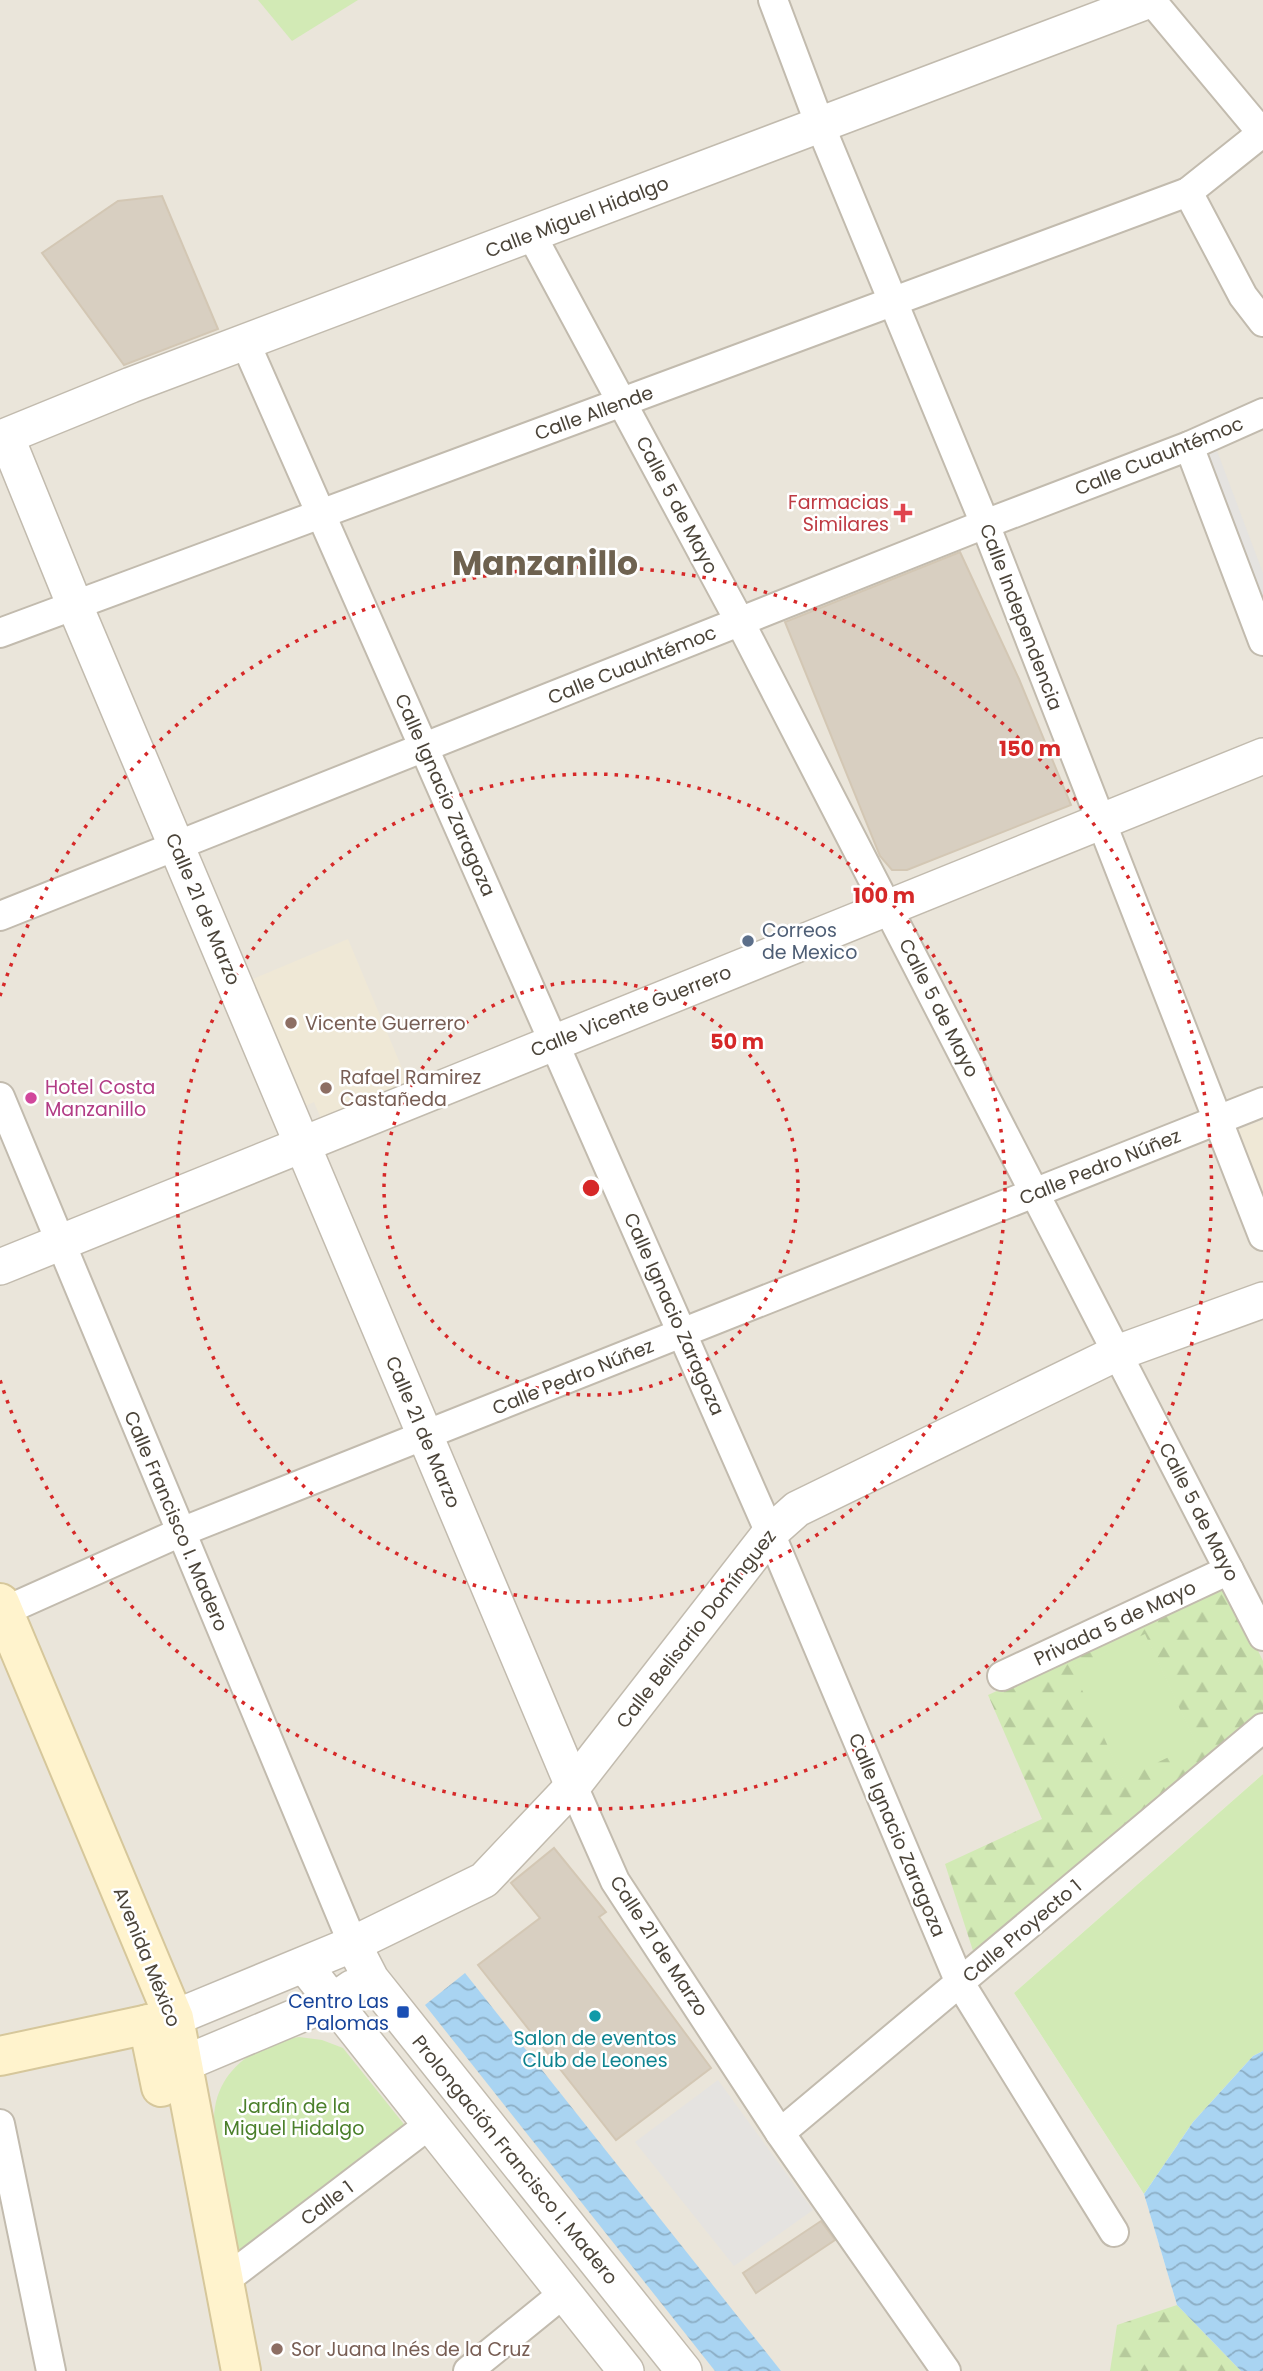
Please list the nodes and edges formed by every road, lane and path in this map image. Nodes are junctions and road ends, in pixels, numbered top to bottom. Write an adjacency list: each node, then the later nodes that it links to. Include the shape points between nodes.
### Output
1 (773, 0): 3 (street, Calle Independencia)
2 (1150, 0): 3 (street, Calle Miguel Hidalgo); 4 (street, Calle Allende, via 1262,133)
3 (820, 125): 5 (street, Calle Miguel Hidalgo); 6 (street, Calle Independencia)
4 (1188, 192): 6 (street, Calle Allende); 7 (street, via 1243,296)
5 (531, 234): 8 (street, Calle Miguel Hidalgo); 9 (street, Calle 5 de Mayo)
6 (894, 302): 9 (street, Calle Allende); 14 (street, Calle Independencia)
7 (1263, 322)
8 (245, 342): 11 (street, Calle Miguel Hidalgo); 13 (street, Calle Ignacio Zaragoza)
9 (623, 402): 13 (street, Calle Allende); 16 (street, Calle 5 de Mayo)
10 (1263, 413): 12 (street, Calle Cuauhtémoc)
11 (6, 436): 15 (street, Calle 21 de Marzo)
12 (1189, 446): 14 (street, Calle Cuauhtémoc); 18 (street)
13 (322, 514): 15 (street, Calle Allende); 19 (street, Calle Ignacio Zaragoza)
14 (985, 524): 16 (street, Calle Cuauhtémoc); 21 (street, Calle Independencia)
15 (75, 606): 17 (street, Calle Allende); 22 (street, Calle 21 de Marzo)
16 (740, 622): 19 (street, Calle Cuauhtémoc); 23 (street, Calle 5 de Mayo)
17 (0, 634)
18 (1263, 641)
19 (425, 747): 22 (street, Calle Cuauhtémoc); 25 (street, Calle Ignacio Zaragoza)
20 (1263, 756): 21 (street, Calle Vicente Guerrero)
21 (1101, 821): 23 (street, Calle Vicente Guerrero); 28 (street, Calle Independencia)
22 (176, 846): 24 (street, Calle Cuauhtémoc); 29 (street, Calle 21 de Marzo)
23 (887, 908): 25 (street, Calle Vicente Guerrero); 30 (street, Calle 5 de Mayo)
24 (0, 916)
25 (554, 1042): 29 (street, Calle Vicente Guerrero); 35 (street, Calle Ignacio Zaragoza)
26 (0, 1097): 32 (street, Calle Francisco I. Madero)
27 (1263, 1102): 28 (street, Calle Pedro Núñez)
28 (1218, 1120): 30 (street, Calle Pedro Núñez); 31 (street, Calle Independencia)
29 (303, 1145): 32 (street, Calle Vicente Guerrero); 37 (street, Calle 21 de Marzo)
30 (1035, 1193): 35 (street, Calle Pedro Núñez); 36 (street, Calle 5 de Mayo)
31 (1263, 1236)
32 (61, 1243): 33 (street, Calle Vicente Guerrero); 38 (street, Calle Francisco I. Madero)
33 (0, 1268)
34 (1263, 1300): 36 (street, Calle Belisario Domínguez)
35 (682, 1334): 37 (street, Calle Pedro Núñez); 39 (street, Calle Ignacio Zaragoza)
36 (1117, 1353): 39 (street, Calle Belisario Domínguez, via 797,1509); 40 (street, Calle 5 de Mayo)
37 (425, 1436): 38 (street, Calle Pedro Núñez); 45 (street, Calle 21 de Marzo)
38 (181, 1531): 41 (street, Calle Pedro Núñez); 47 (street, Calle Francisco I. Madero)
39 (770, 1533): 45 (street, Calle Belisario Domínguez); 50 (street, Calle Ignacio Zaragoza)
40 (1229, 1570): 42 (street, Calle 5 de Mayo); 43 (street, Privada 5 de Mayo)
41 (1, 1609): 52 (main road, Avenida México)
42 (1263, 1636)
43 (1002, 1676)
44 (1263, 1728): 50 (street, Calle Proyecto 1)
45 (573, 1786): 46 (street, Calle Belisario Domínguez, via 484,1880); 57 (street, Calle 21 de Marzo, via 615,1881)
46 (423, 1912): 47 (street, Calle Belisario Domínguez); 49 (street)
47 (353, 1944): 48 (street, Calle Belisario Domínguez); 49 (street, Prolongación Francisco I. Madero)
48 (304, 1965): 51 (street); 52 (street, Calle Belisario Domínguez)
49 (369, 1976): 51 (street); 66 (street, Prolongación Francisco I. Madero)
50 (960, 1983): 57 (street, Calle Proyecto 1); 58 (street, Calle Ignacio Zaragoza)
51 (333, 2001): 54 (street); 56 (street)
52 (161, 2021): 53 (main road); 54 (main road, Avenida México); 62 (main road, Avenida México)
53 (0, 2056)
54 (183, 2064): 59 (main road, Avenida México)
55 (0, 2124): 61 (street)
56 (430, 2124): 59 (street, Calle 1); 60 (street)
57 (780, 2133): 67 (street, Calle 21 de Marzo)
58 (1114, 2232)
59 (224, 2281): 63 (main road, Avenida México)
60 (564, 2293): 64 (street); 65 (street)
61 (51, 2371)
62 (221, 2371)
63 (241, 2371)
64 (468, 2371)
65 (626, 2371)
66 (684, 2371)
67 (946, 2371)

